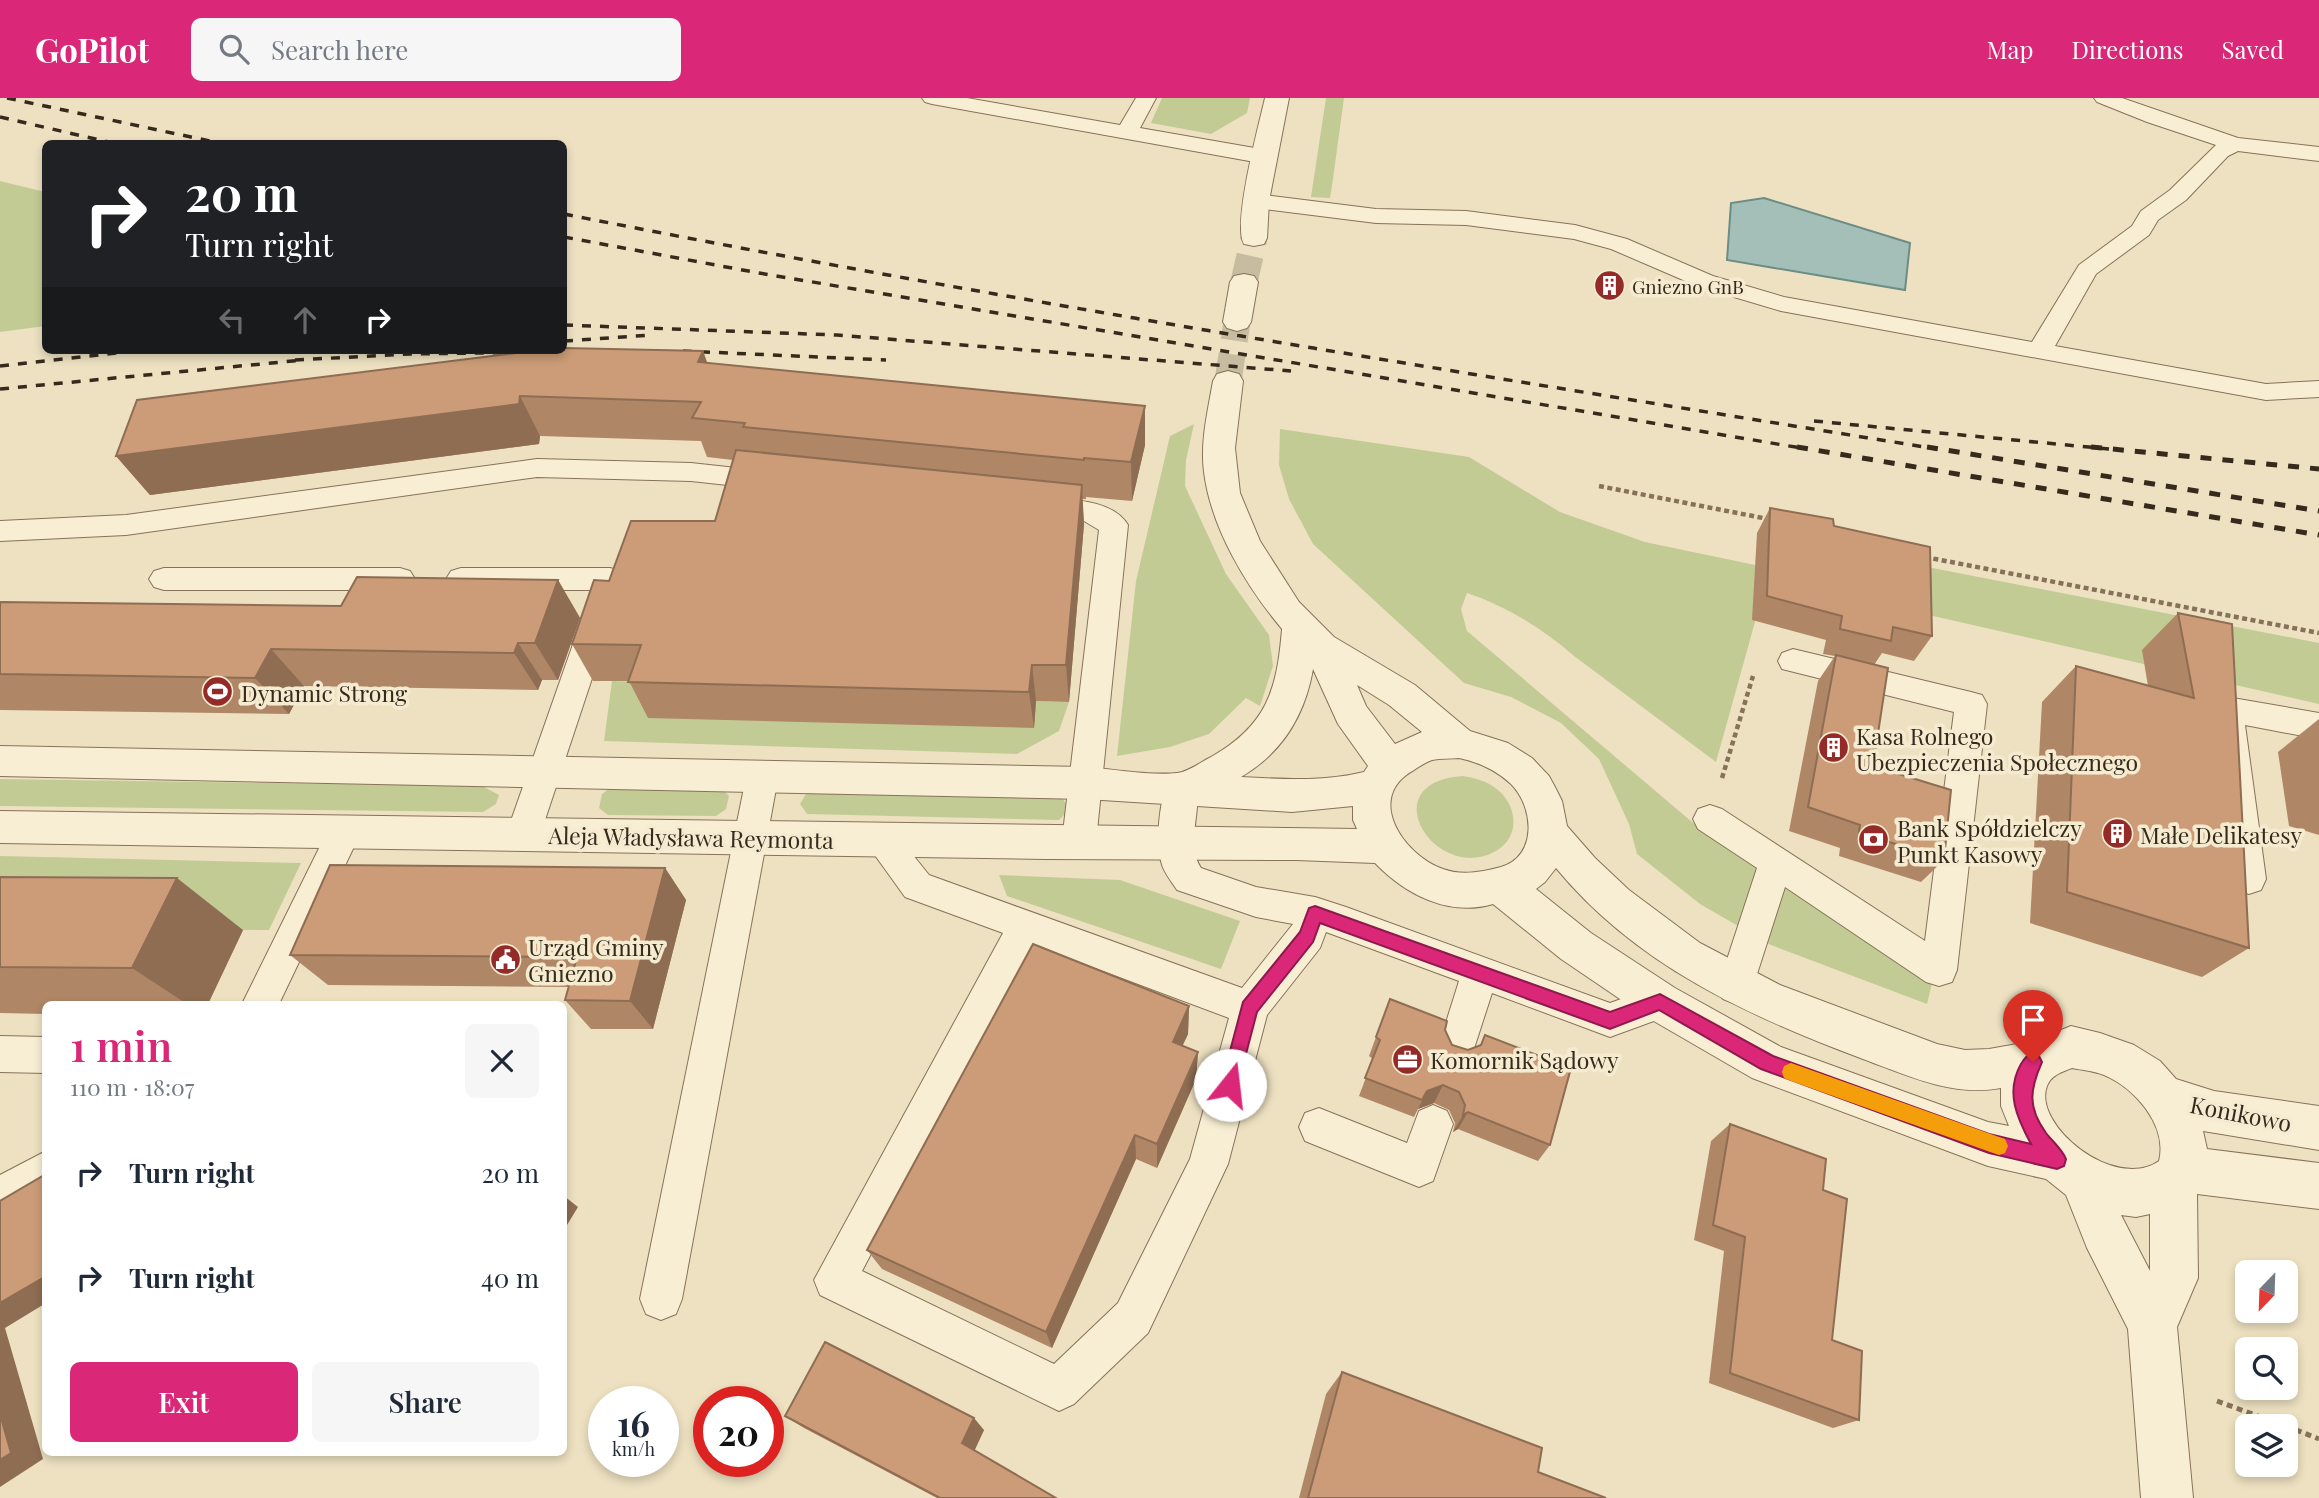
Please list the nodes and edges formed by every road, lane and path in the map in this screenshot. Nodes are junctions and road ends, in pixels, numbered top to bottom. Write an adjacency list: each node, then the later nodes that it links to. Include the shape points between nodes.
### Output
1 (932, 98): 5 (lane)
2 (1146, 98): 5 (lane)
3 (1277, 98): 8 (street)
4 (2104, 98): 6 (lane)
5 (1127, 132): 8 (lane)
6 (2235, 144): 7 (lane); 13 (lane, via 2220,151 2178,195 2149,216 2141,230 2087,270)
7 (2319, 154)
8 (1266, 157): 9 (street)
9 (1256, 201): 10 (street); 13 (lane, via 1574,232 1781,304)
10 (1254, 238)
11 (1244, 282): 12 (street)
12 (1237, 322)
13 (2040, 350): 15 (lane, via 2266,392)
14 (1228, 381): 24 (street, via 1220,473 1234,520 1251,557)
15 (2319, 389)
16 (801, 483): 20 (lane, via 691,472 537,468 125,525)
17 (1599, 486): 19 (path)
18 (1007, 504): 33 (lane, via 1090,512 1114,525)
19 (1770, 519)
20 (0, 531)
21 (1913, 554): 23 (path)
22 (164, 579): 30 (lane, via 610,579)
23 (2319, 633)
24 (1310, 635): 28 (street, via 1396,690); 31 (street); 34 (street, via 1275,728 1249,754)
25 (1793, 660): 45 (lane, via 1971,704 1939,970)
26 (1756, 664): 35 (path)
27 (2319, 726): 46 (lane, via 2227,709)
28 (1459, 743): 31 (street, via 1424,746 1405,754); 38 (street, via 1503,758 1526,775 1542,797)
29 (0, 761): 30 (street)
30 (544, 773): 32 (street); 39 (lane)
31 (1382, 775): 34 (street, via 1342,793 1292,796); 44 (street, via 1372,797 1371,818)
32 (762, 778): 33 (street); 40 (lane)
33 (1086, 783): 34 (street); 42 (lane)
34 (1181, 790): 43 (lane)
35 (1710, 819): 45 (lane)
36 (0, 827): 37 (street, Aleja Władysława Reymonta)
37 (344, 832): 39 (street, Aleja Władysława Reymonta); 52 (lane)
38 (1549, 832): 47 (street, via 1539,862); 51 (street, via 1619,908 1666,945)
39 (523, 835): 40 (street, Aleja Władysława Reymonta)
40 (750, 838): 41 (street, Aleja Władysława Reymonta); 68 (lane)
41 (881, 840): 42 (street, Aleja Władysława Reymonta); 49 (lane, via 917,886)
42 (1079, 841): 43 (street, Aleja Władysława Reymonta)
43 (1176, 842): 44 (street, Aleja Władysława Reymonta); 48 (lane, via 1179,864 1189,879 1256,901)
44 (1383, 847): 47 (street, via 1418,877 1445,888 1474,892)
45 (1776, 862): 51 (lane)
46 (2249, 879)
47 (1503, 887): 53 (street, via 1576,946)
48 (1315, 913): 50 (lane); 54 (lane, via 1307,937)
49 (1026, 926): 54 (lane); 54 (lane, via 835,1280 1059,1389 1133,1318 1208,1164)
50 (1480, 973): 53 (lane, via 1610,1020); 55 (lane)
51 (1736, 987): 58 (street, via 1901,1053 1967,1071)
52 (261, 1001)
53 (1660, 1002): 63 (street, via 1768,1063)
54 (1249, 1008)
55 (1457, 1048)
56 (0, 1054): 57 (lane)
57 (42, 1055)
58 (2033, 1062): 59 (street, via 2071,1047 2095,1051 2120,1060); 63 (street, via 2024,1077 2027,1117 2039,1139)
59 (2164, 1096): 62 (street, Konikowo, via 2214,1113); 65 (street, via 2178,1118 2185,1142)
60 (1433, 1124): 61 (lane, via 1419,1167)
61 (1319, 1127)
62 (2319, 1128)
63 (2070, 1169): 65 (street, via 2108,1190 2134,1194 2156,1190); 69 (street)
64 (42, 1173): 67 (lane)
65 (2177, 1175): 66 (street); 69 (street, via 2174,1278)
66 (2319, 1186)
67 (0, 1198)
68 (661, 1299)
69 (2152, 1326): 74 (street)
70 (2217, 1401): 71 (path)
71 (2252, 1414)
72 (2298, 1431): 73 (path)
73 (2319, 1439)
74 (2167, 1498)

